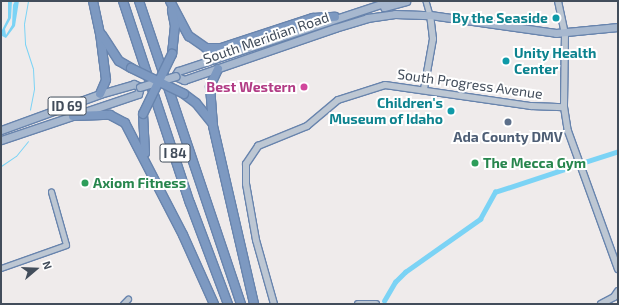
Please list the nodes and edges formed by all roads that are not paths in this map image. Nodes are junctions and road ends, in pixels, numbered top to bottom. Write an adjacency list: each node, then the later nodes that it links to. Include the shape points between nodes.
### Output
1 (93, 1): 13 (highway)
2 (123, 1): 34 (highway, I 84, via 190,203)
3 (139, 1): 35 (highway, I 84)
4 (170, 1): 10 (highway, via 189,36 206,48 221,48 313,18); 17 (highway, bridge, via 175,26 172,54)
5 (390, 1): 10 (main road, South Meridian Road)
6 (406, 1): 12 (main road, via 345,19)
7 (426, 1): 9 (street)
8 (558, 1): 14 (street)
9 (430, 15): 12 (main road, South Meridian Road, via 395,14 367,18); 14 (main road, South Meridian Road, via 533,31); 19 (street, via 433,40)
10 (335, 17): 16 (main road, South Meridian Road / ID 69, via 178,71)
11 (618, 27): 14 (main road, South Meridian Road)
12 (335, 28): 15 (main road, South Meridian Road / ID 69)
13 (100, 33): 17 (highway, bridge, via 119,60); 20 (highway, via 106,80)
14 (565, 33): 21 (street)
15 (218, 69): 16 (main road, South Meridian Road / ID 69, via 184,80); 23 (highway, via 210,86)
16 (175, 76): 17 (main road, South Meridian Road / ID 69, bridge)
17 (157, 82): 18 (main road, South Meridian Road / ID 69, bridge); 23 (highway, bridge, via 184,94 196,103); 26 (highway, bridge, via 143,114 143,146)
18 (140, 87): 20 (main road, South Meridian Road / ID 69, via 134,84); 22 (main road, South Meridian Road / ID 69, via 138,94)
19 (424, 89): 21 (street, South Progress Avenue, via 531,106); 37 (street, South Progress Avenue, via 390,84 348,96 333,103 308,126 263,143 250,154 245,170 247,198)
20 (100, 94): 24 (main road, South Meridian Road / ID 69)
21 (564, 107): 29 (street, via 568,131)
22 (73, 116): 25 (main road, South Meridian Road / ID 69); 26 (highway, via 110,115 125,123)
23 (213, 126): 36 (highway)
24 (1, 130)
25 (1, 140)
26 (150, 172): 33 (highway)
27 (51, 192): 28 (street, via 66,245)
28 (1, 268)
29 (618, 269)
30 (618, 291): 40 (street, via 614,297)
31 (128, 299): 32 (street)
32 (123, 304)
33 (214, 304)
34 (228, 304)
35 (241, 304)
36 (254, 304)
37 (274, 304)
38 (358, 304): 39 (street)
39 (376, 304)
40 (601, 304)

